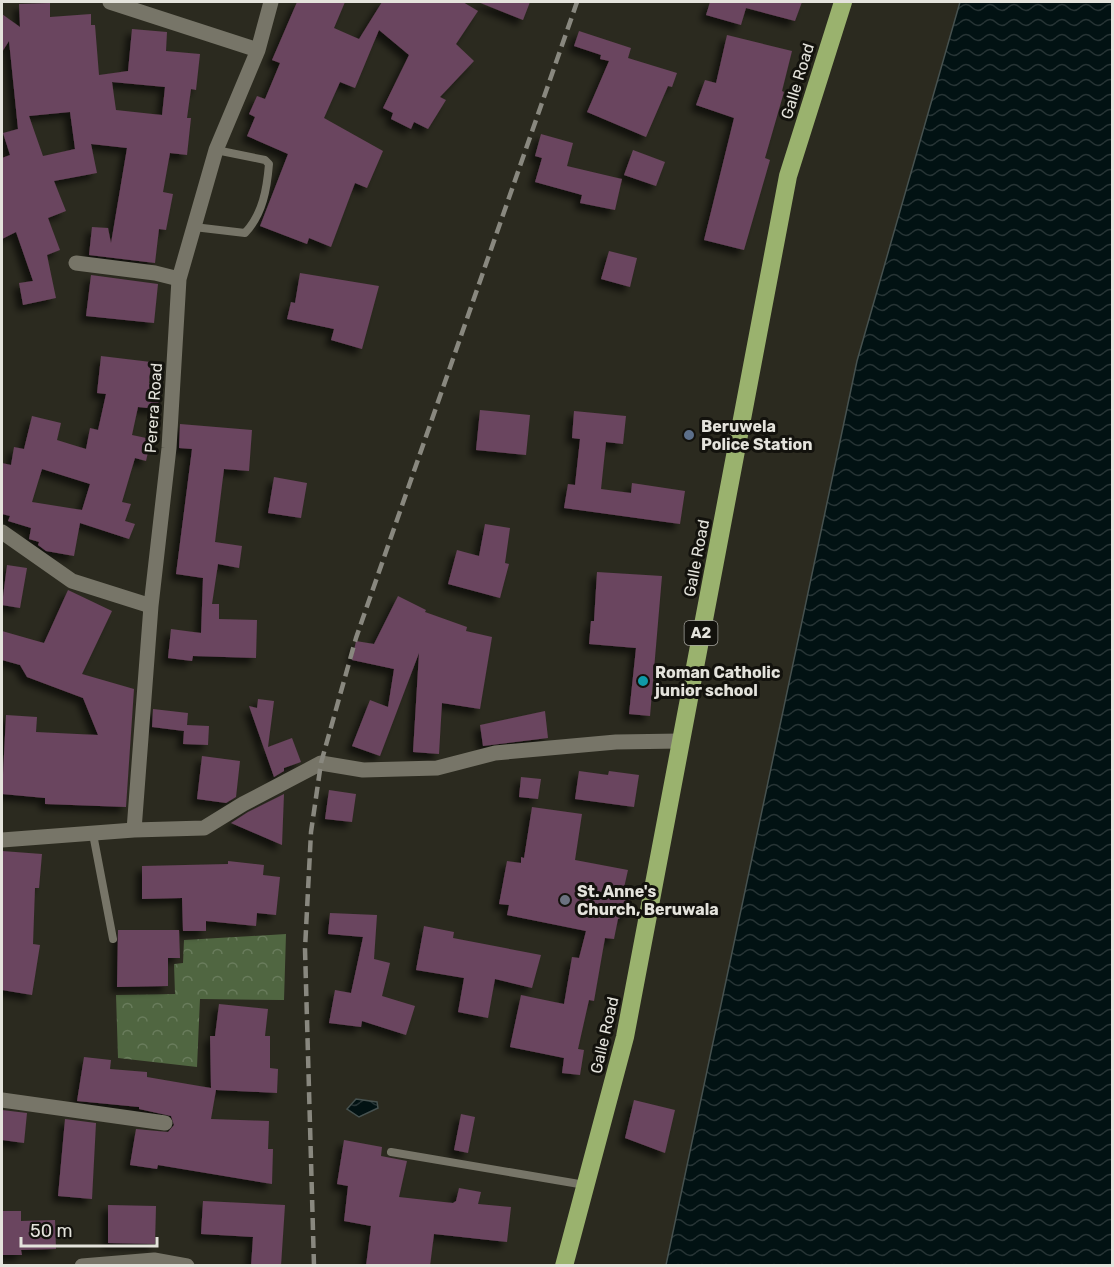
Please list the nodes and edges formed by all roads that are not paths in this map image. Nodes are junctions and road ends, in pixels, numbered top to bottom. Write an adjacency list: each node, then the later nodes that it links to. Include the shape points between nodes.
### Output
1 (110, 2): 4 (street)
2 (271, 2): 4 (street, Perera Road)
3 (843, 2): 11 (highway, Galle Road / A2, via 788,177)
4 (258, 50): 5 (street, Perera Road)
5 (216, 150): 6 (street, Perera Road); 6 (lane, via 265,160 269,164 266,193 245,233)
6 (194, 227): 8 (street, Perera Road)
7 (76, 263): 8 (street)
8 (179, 279): 10 (street, Perera Road, via 170,448)
9 (2, 532): 10 (street, via 72,581)
10 (151, 606): 12 (street, Perera Road)
11 (681, 741): 12 (street, via 616,742 495,753 437,768 363,770 321,763 204,828); 19 (highway, Galle Road / A2, via 625,1037)
12 (134, 830): 13 (street)
13 (93, 834): 14 (street); 15 (lane)
14 (2, 840)
15 (113, 939)
16 (2, 1100): 17 (street)
17 (165, 1123)
18 (391, 1152): 19 (lane)
19 (585, 1185): 23 (highway, Galle Road / A2)
20 (120, 1264): 21 (street); 22 (street, via 154,1260)
21 (82, 1266)
22 (187, 1266)
23 (564, 1266)

